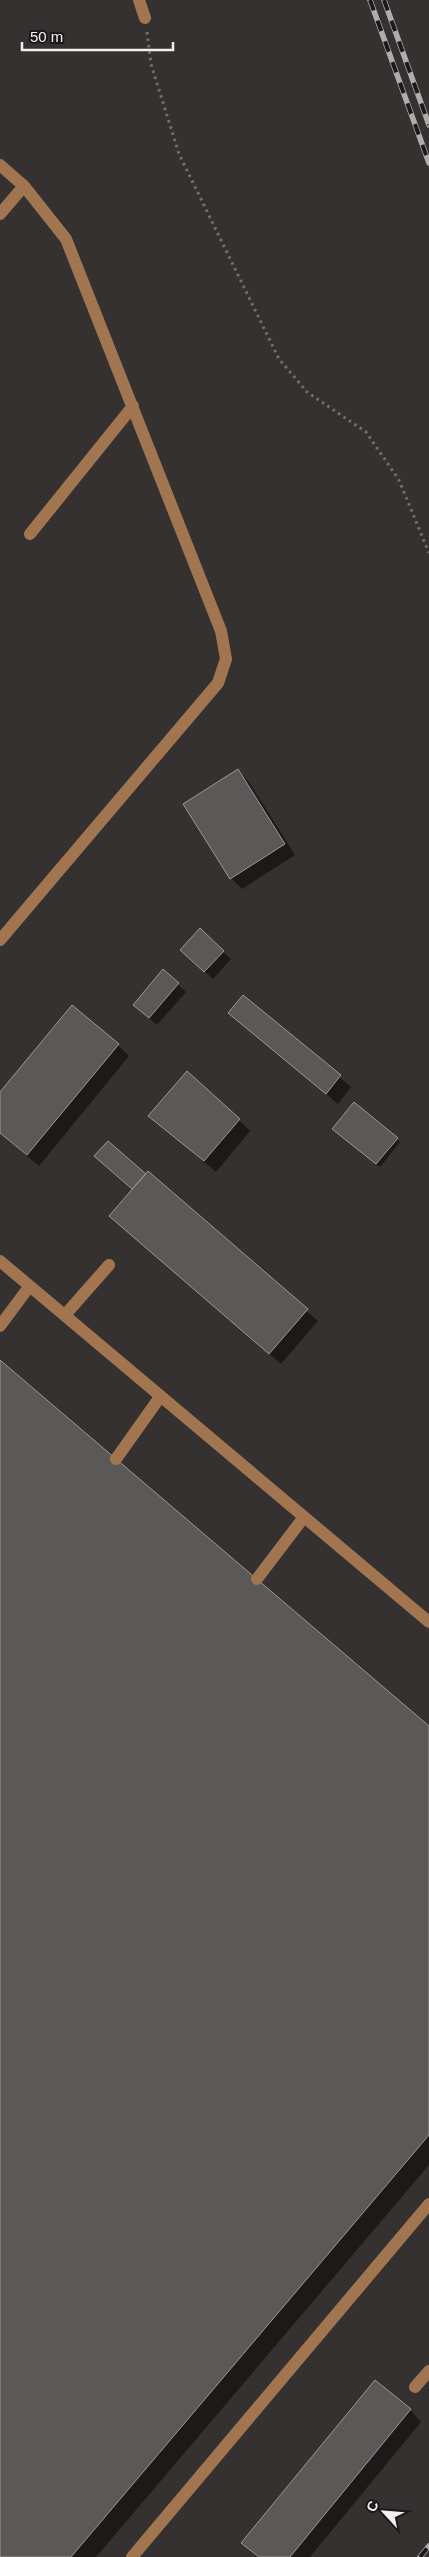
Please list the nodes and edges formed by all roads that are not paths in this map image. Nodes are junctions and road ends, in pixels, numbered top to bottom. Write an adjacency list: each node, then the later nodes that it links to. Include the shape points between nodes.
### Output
1 (139, 0): 2 (lane)
2 (145, 18)
3 (0, 165): 4 (lane)
4 (24, 186): 5 (lane); 6 (lane, via 66,239)
5 (0, 214)
6 (132, 406): 7 (lane); 8 (lane, via 220,632 226,659 218,684)
7 (30, 534)
8 (0, 940)
9 (0, 1261): 11 (lane)
10 (109, 1265): 12 (lane)
11 (29, 1287): 12 (lane); 13 (lane)
12 (65, 1315): 14 (lane)
13 (0, 1326)
14 (160, 1397): 15 (lane); 16 (lane)
15 (116, 1459)
16 (304, 1517): 17 (lane); 18 (lane)
17 (257, 1579)
18 (429, 1622)
19 (429, 2204): 22 (lane)
20 (429, 2371): 21 (lane)
21 (415, 2387)
22 (132, 2557)

